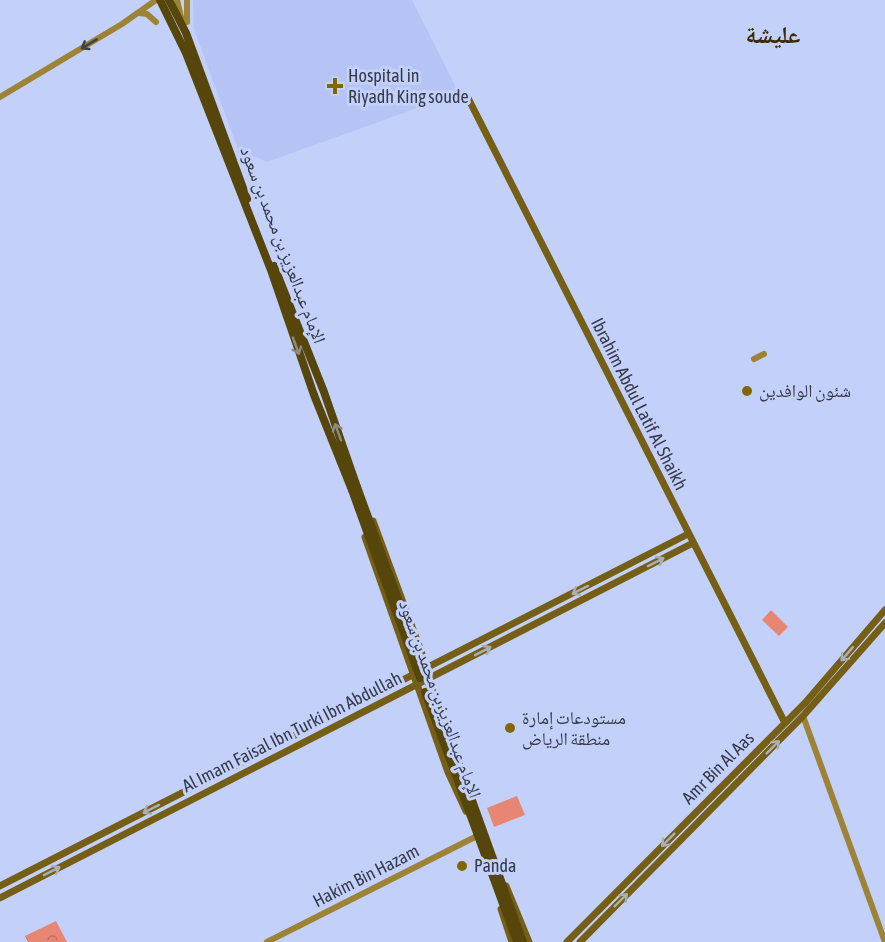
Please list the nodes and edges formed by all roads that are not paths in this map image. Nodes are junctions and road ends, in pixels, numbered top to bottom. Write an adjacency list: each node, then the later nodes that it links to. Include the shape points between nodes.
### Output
1 (156, 0): 6 (street)
2 (160, 0): 12 (main road, الإمام عبدالعزيز بن محمد بن سعود, via 186,53)
3 (169, 0): 9 (main road, الإمام عبدالعزيز بن محمد بن سعود)
4 (177, 0): 9 (street)
5 (187, 0): 8 (street)
6 (138, 13): 7 (street, via 147,14); 10 (street, one-way to 10)
7 (156, 22)
8 (187, 22)
9 (186, 33): 12 (main road, الإمام عبدالعزيز بن محمد بن سعود)
10 (0, 98)
11 (468, 98): 16 (main road, Ibrahim Abdul Latif Al Shaikh)
12 (273, 270): 15 (main road, الإمام عبدالعزيز بن محمد بن سعود, via 324,392)
13 (765, 354): 14 (street)
14 (754, 359)
15 (348, 471): 20 (main road, الإمام عبدالعزيز بن محمد بن سعود, via 383,547); 21 (main road, الإمام عبدالعزيز بن محمد بن سعود, via 348,490); 28 (main road, الإمام عبدالعزيز بن محمد بن سعود, bridge)
16 (688, 534): 17 (main road, Ibrahim Abdul Latif Al Shaikh); 20 (main road, Al Imam Faisal Ibn Turki Ibn Abdullah, one-way to 20)
17 (693, 543): 22 (main road, Al Imam Faisal Ibn Turki Ibn Abdullah, one-way to 17); 25 (main road, Ibrahim Abdul Latif Al Shaikh)
18 (885, 610): 25 (main road, Amr Bin Al Aas, one-way to 25)
19 (885, 623): 24 (main road, Amr Bin Al Aas)
20 (427, 668): 21 (main road, Al Imam Faisal Ibn Turki Ibn Abdullah); 22 (main road, الإمام عبدالعزيز بن محمد بن سعود)
21 (414, 675): 23 (main road, الإمام عبدالعزيز بن محمد بن سعود); 33 (main road, Al Imam Faisal Ibn Turki Ibn Abdullah, one-way to 33)
22 (431, 678): 23 (main road, Al Imam Faisal Ibn Turki Ibn Abdullah); 29 (main road, الإمام عبدالعزيز بن محمد بن سعود)
23 (418, 685): 30 (main road, الإمام عبدالعزيز بن محمد بن سعود, via 448,772); 35 (main road, Al Imam Faisal Ibn Turki Ibn Abdullah, one-way to 23)
24 (803, 716): 27 (main road, Amr Bin Al Aas, one-way to 24); 45 (street)
25 (785, 723): 26 (main road, Amr Bin Al Aas)
26 (743, 765): 27 (main road); 36 (main road, Amr Bin Al Aas, one-way to 36)
27 (750, 771): 37 (main road, Amr Bin Al Aas, one-way to 27)
28 (466, 792): 29 (main road, الإمام عبدالعزيز بن محمد بن سعود); 30 (main road, الإمام عبدالعزيز بن محمد بن سعود)
29 (477, 812): 32 (main road, الإمام عبدالعزيز بن محمد بن سعود)
30 (478, 833): 31 (main road, الإمام عبدالعزيز بن محمد بن سعود); 38 (street, Hakim Bin Hazam)
31 (488, 864): 34 (main road, الإمام عبدالعزيز بن محمد بن سعود); 39 (main road, الإمام عبدالعزيز بن محمد بن سعود)
32 (499, 873): 34 (main road, الإمام عبدالعزيز بن محمد بن سعود); 42 (main road, الإمام عبدالعزيز بن محمد بن سعود)
33 (0, 886)
34 (503, 895): 40 (main road, الإمام عبدالعزيز بن محمد بن سعود); 41 (main road, الإمام عبدالعزيز بن محمد بن سعود)
35 (0, 898)
36 (593, 915): 37 (main road); 43 (main road, Amr Bin Al Aas)
37 (599, 922): 44 (main road, Amr Bin Al Aas)
38 (267, 942)
39 (512, 942)
40 (517, 942)
41 (523, 942)
42 (529, 942)
43 (567, 942)
44 (580, 942)
45 (885, 942)

